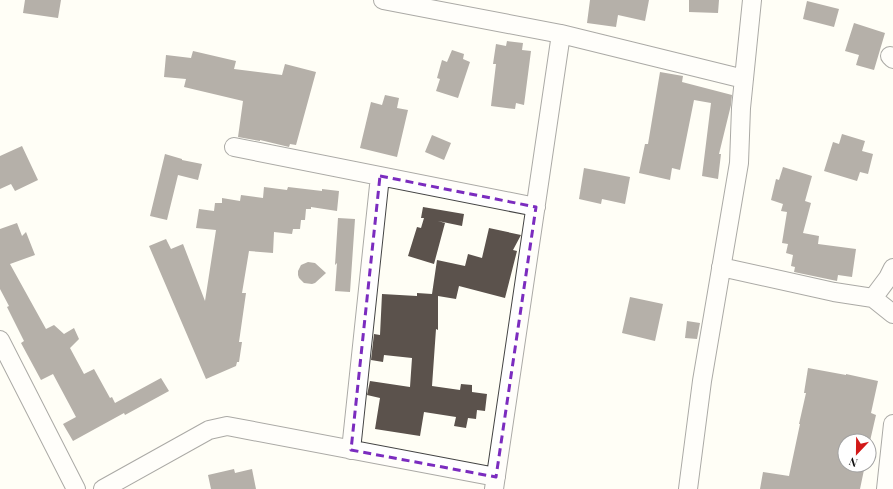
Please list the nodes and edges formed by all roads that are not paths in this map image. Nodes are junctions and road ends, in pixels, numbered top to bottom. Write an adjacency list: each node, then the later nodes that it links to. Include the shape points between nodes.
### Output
1 (383, 0): 3 (street)
2 (752, 0): 4 (street)
3 (561, 34): 4 (street); 7 (street)
4 (744, 79): 8 (street, via 739,163)
5 (234, 147): 6 (street)
6 (380, 176): 7 (street); 14 (street)
7 (536, 207): 15 (street)
8 (721, 267): 10 (street); 18 (street, via 702,381)
9 (893, 268): 10 (street)
10 (873, 298): 11 (street)
11 (893, 314)
12 (0, 340): 16 (street)
13 (893, 424): 19 (street)
14 (351, 450): 15 (street); 17 (street, via 227,426 209,430)
15 (495, 483)
16 (76, 489)
17 (102, 489)
18 (688, 489)
19 (886, 489)

